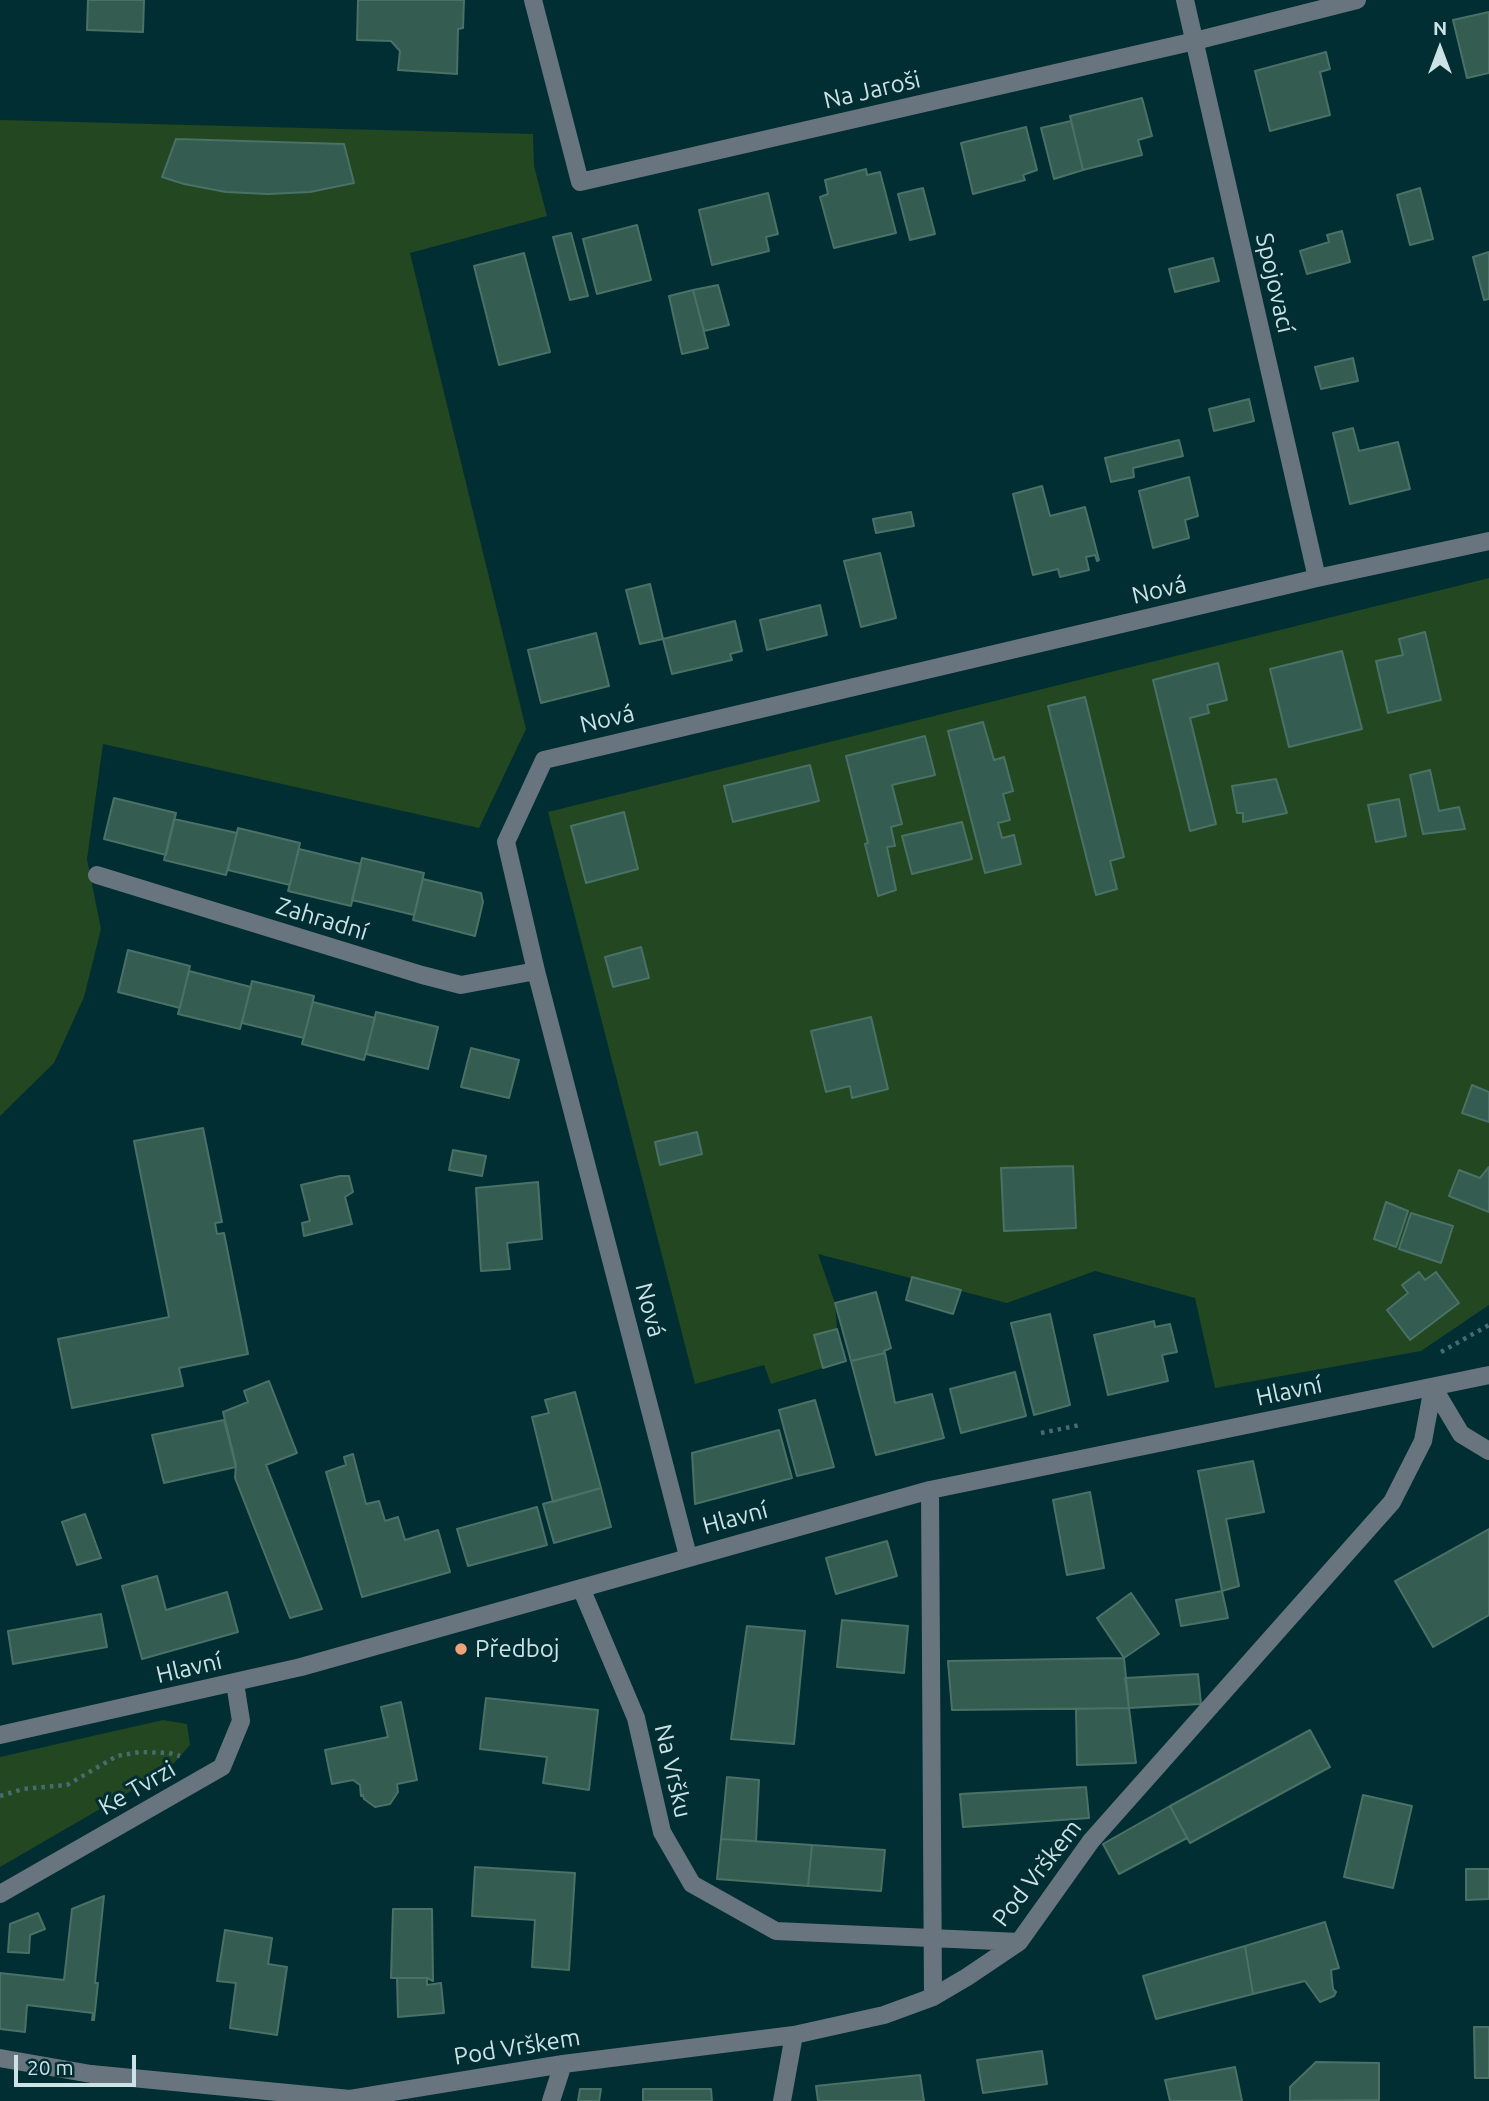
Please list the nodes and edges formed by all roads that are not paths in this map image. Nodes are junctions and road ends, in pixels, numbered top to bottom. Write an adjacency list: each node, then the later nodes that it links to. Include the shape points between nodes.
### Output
1 (533, 0): 4 (street, Na Jaroši, via 580,181)
2 (1185, 0): 4 (street, Spojovací)
3 (1357, 0): 4 (street, Na Jaroši)
4 (1195, 41): 6 (street, Spojovací)
5 (1489, 541): 6 (street, Nová)
6 (1317, 578): 8 (street, Nová, via 544,760 506,842)
7 (97, 875): 8 (street, Zahradní, via 461,985)
8 (536, 971): 13 (street, Nová)
9 (1489, 1375): 10 (street, Hlavní)
10 (1433, 1387): 11 (street, via 1461,1434); 12 (street, Hlavní); 19 (street, Pod Vrškem, via 1423,1441 1392,1502 1091,1841)
11 (1489, 1451)
12 (930, 1490): 13 (street, Hlavní); 18 (street)
13 (688, 1556): 14 (street, Hlavní)
14 (581, 1588): 15 (street, Hlavní); 18 (street, Na Vršku, via 636,1718 662,1832 692,1884 776,1931)
15 (235, 1683): 16 (street, Hlavní); 17 (street, Ke Tvrzi, via 241,1721 222,1767)
16 (0, 1735)
17 (0, 1895)
18 (933, 1937): 19 (street, Na Vršku); 20 (street)
19 (1018, 1942): 20 (street, Pod Vrškem)
20 (933, 1997): 21 (street, Pod Vrškem, via 884,2015)
21 (794, 2035): 23 (street, Pod Vrškem); 26 (street)
22 (0, 2058): 24 (street, Pod Vrškem, via 92,2074)
23 (563, 2064): 24 (street, Pod Vrškem); 25 (street)
24 (350, 2100)
25 (551, 2101)
26 (782, 2101)

